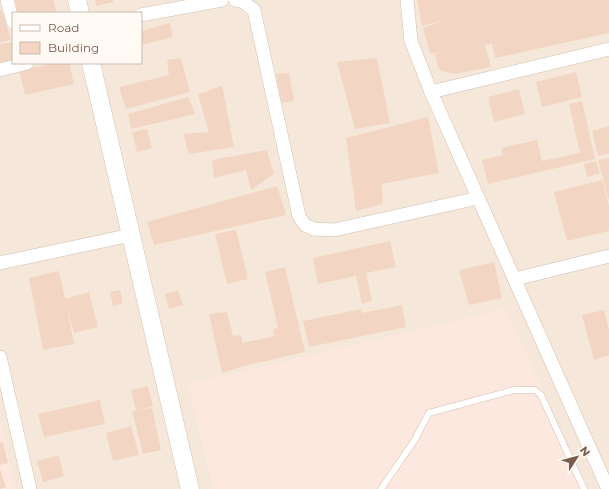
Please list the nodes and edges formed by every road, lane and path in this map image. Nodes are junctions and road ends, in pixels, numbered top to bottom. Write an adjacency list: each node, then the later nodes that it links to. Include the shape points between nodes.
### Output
1 (7, 0): 8 (street)
2 (77, 0): 6 (main road)
3 (222, 0): 7 (street)
4 (234, 0): 14 (street, via 242,1 254,10 300,216 305,225 314,229 334,230)
5 (407, 0): 13 (street, via 411,41)
6 (80, 12)
7 (142, 15)
8 (12, 18)
9 (609, 49): 13 (street)
10 (21, 64): 12 (street)
11 (91, 64): 15 (main road)
12 (0, 70)
13 (431, 92): 14 (street)
14 (478, 198): 18 (street)
15 (131, 235): 17 (street); 21 (main road)
16 (609, 256): 18 (street)
17 (0, 263)
18 (514, 279): 24 (street)
19 (0, 358): 20 (street)
20 (30, 489)
21 (190, 489)
22 (381, 489): 23 (lane, via 414,441 429,413 514,390 535,390 541,395)
23 (584, 489)
24 (608, 489)

